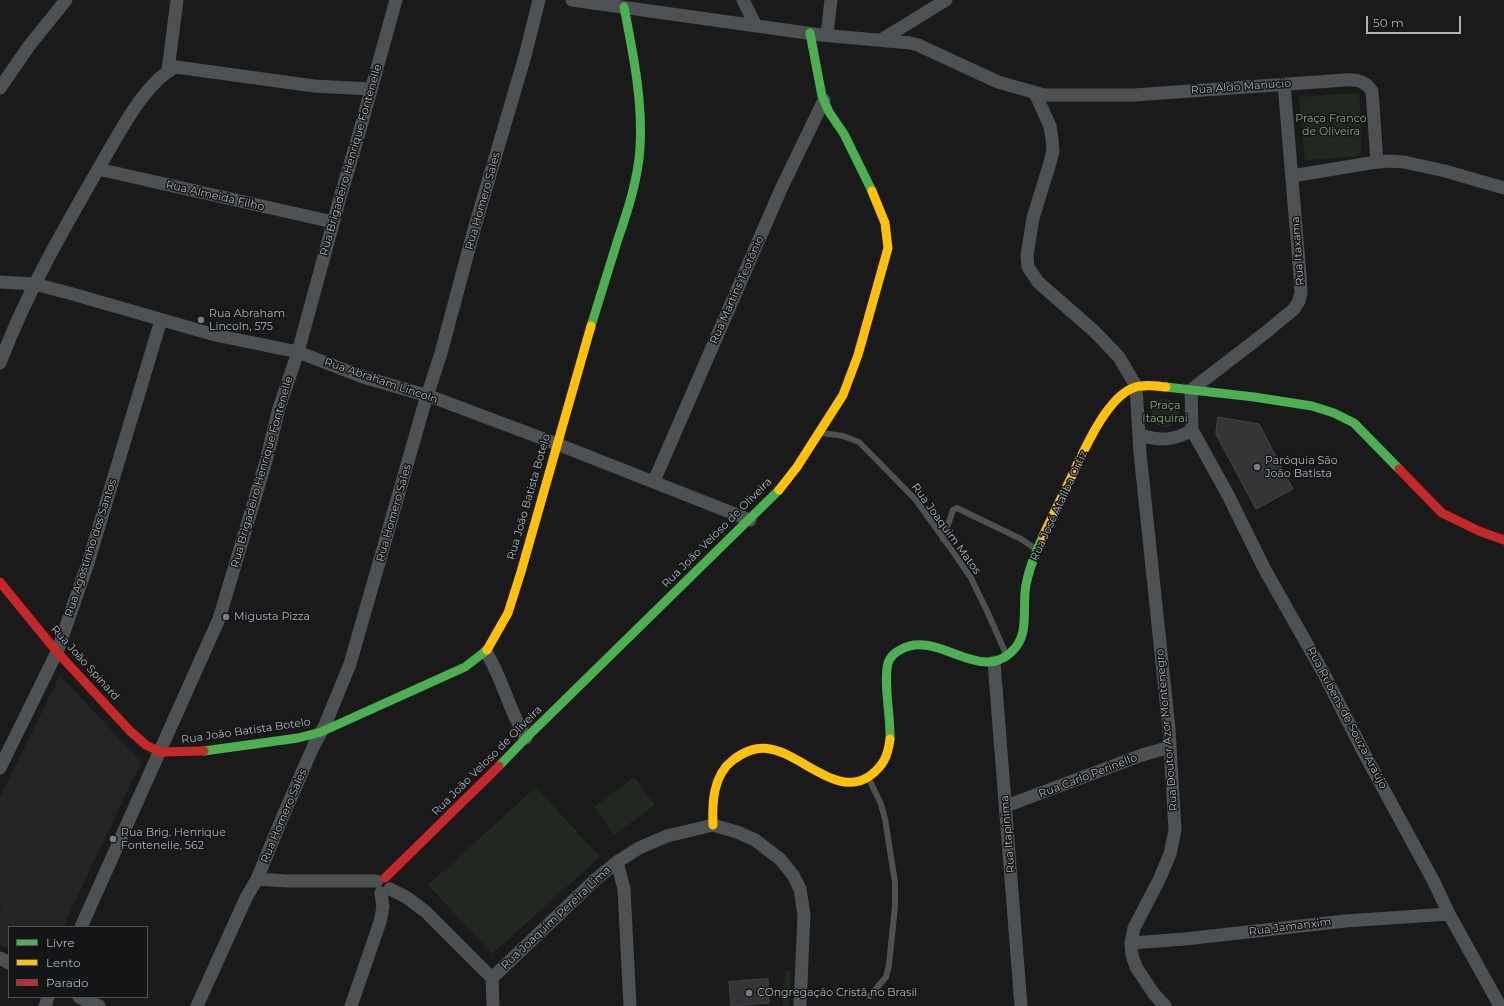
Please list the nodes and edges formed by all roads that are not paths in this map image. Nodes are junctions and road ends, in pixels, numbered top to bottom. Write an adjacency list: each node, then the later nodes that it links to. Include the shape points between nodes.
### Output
1 (66, 0): 16 (street, via 28,46)
2 (177, 0): 14 (street)
3 (396, 0): 17 (street, Rua Brigadeiro Henrique Fontenelle)
4 (539, 0): 32 (street, Rua Homero Sales)
5 (572, 0): 9 (street)
6 (743, 0): 10 (street)
7 (831, 0): 12 (street)
8 (946, 0): 13 (street)
9 (624, 7): 10 (street); 36 (street, Rua João Batista Botelo, via 634,57 640,116 637,172)
10 (756, 26): 11 (street)
11 (810, 33): 12 (street); 19 (street, Rua João Veloso de Oliveira)
12 (827, 35): 13 (street)
13 (881, 40): 18 (street, via 918,45 998,82)
14 (168, 70): 17 (street, via 176,66 314,86); 21 (street, via 147,92)
15 (1284, 84): 18 (street, Rua Aldo Manucio, via 1134,95 1044,96); 20 (street, Rua Aldo Manucio, via 1354,80 1367,84 1372,92); 22 (street, Rua Itaxama)
16 (0, 88)
17 (371, 89): 24 (street, Rua Brigadeiro Henrique Fontenelle)
18 (1036, 93): 30 (street, via 1050,126 1053,151 1033,218 1027,255 1028,267 1038,282 1120,357)
19 (824, 100): 34 (street, Rua João Veloso de Oliveira, via 844,134 877,202 885,223 888,248 858,355 843,395); 37 (street, Rua Martins Teotônio, via 783,184)
20 (1377, 162): 22 (street); 23 (street, via 1419,164)
21 (98, 169): 24 (street, Rua Almeida Filho); 26 (street)
22 (1292, 176): 31 (street, Rua Itaxama, via 1301,292 1297,304 1265,333)
23 (1504, 188)
24 (333, 222): 28 (street, Rua Brigadeiro Henrique Fontenelle)
25 (0, 282): 26 (street, Rua Abraham Lincoln)
26 (34, 284): 27 (street, Rua Abraham Lincoln); 29 (street)
27 (161, 320): 28 (street, Rua Abraham Lincoln, via 215,335); 43 (street, Rua Agostinho dos Santos, via 88,563)
28 (298, 352): 32 (street, Rua Abraham Lincoln, via 363,377); 50 (street, Rua Brigadeiro Henrique Fontenelle, via 219,619)
29 (0, 363)
30 (1136, 386): 31 (street); 35 (street); 41 (street, Rua José Ataliba Ortiz, via 1111,405 1095,429)
31 (1191, 390): 33 (street); 40 (street, via 1290,402 1317,407 1343,416 1354,423 1442,513)
32 (428, 396): 36 (street, Rua Abraham Lincoln); 47 (street, Rua Homero Sales, via 350,664)
33 (1192, 430): 35 (street, via 1172,439 1155,439); 58 (street, Rua Rubens de Souza Araújo, via 1265,570 1324,674)
34 (820, 433): 38 (street, Rua João Veloso de Oliveira, via 776,495); 39 (lane, Rua Joaquim Matos, via 844,436 859,442 915,499)
35 (1140, 435): 49 (street, Rua Doutor Azor Montenegro)
36 (557, 444): 37 (street, Rua Abraham Lincoln); 44 (street, Rua João Batista Botelo, via 508,612)
37 (654, 481): 38 (street, Rua Abraham Lincoln)
38 (750, 520): 48 (street, Rua João Veloso de Oliveira)
39 (943, 539): 41 (lane, via 955,508 958,508 1021,539); 45 (lane, Rua Joaquim Matos, via 971,578)
40 (1504, 540)
41 (1037, 550): 45 (street, Rua José Ataliba Ortiz, via 1025,587 1022,634 1017,646)
42 (0, 582): 43 (street, Rua João Spinard)
43 (57, 652): 50 (street, Rua João Spinard, via 130,731 146,745); 51 (street, Rua Agostinho dos Santos)
44 (486, 652): 47 (street, Rua João Batista Botelo, via 464,667); 48 (street)
45 (1006, 655): 46 (street, Rua José Ataliba Ortiz)
46 (994, 662): 52 (street, via 984,663 933,645 916,643 901,648 890,658 887,672 890,727 888,753 880,768); 53 (street, Rua Itapinima)
47 (321, 732): 50 (street, Rua João Batista Botelo, via 298,738 194,752); 56 (street, Rua Homero Sales, via 282,816)
48 (526, 738): 57 (street, Rua João Veloso de Oliveira, via 420,845 395,865)
49 (1170, 747): 53 (street, Rua Carlo Perinello); 60 (street, Rua Doutor Azor Montenegro, via 1175,830 1170,854 1134,928)
50 (160, 752): 59 (street, Rua Brigadeiro Henrique Fontenelle)
51 (0, 768)
52 (869, 777): 54 (street, via 856,782 839,782 826,778 774,749 758,748 742,753 726,764 716,786 712,810); 62 (lane, via 885,819 895,894 889,965 886,977)
53 (1006, 806): 70 (street, Rua Itapinima)
54 (713, 825): 55 (street, Rua Joaquim Pereira Lima, via 667,836); 69 (street, via 754,840 780,859 800,889 804,915)
55 (617, 862): 61 (street, Rua Joaquim Pereira Lima); 68 (street, via 624,889)
56 (257, 879): 57 (street, via 334,880); 65 (street, Rua Homero Sales)
57 (383, 885): 61 (street, via 406,897 426,912); 66 (street, via 380,922)
58 (1449, 914): 60 (street, Rua Jamanxim, via 1345,921 1185,940); 72 (street, Rua Rubens de Souza Araújo)
59 (81, 926)
60 (1131, 943): 71 (street, Rua Doutor Azor Montenegro, via 1136,967)
61 (492, 978): 67 (street, Rua Joaquim Pereira Lima)
62 (870, 996)
63 (81, 998): 64 (street)
64 (99, 1006)
65 (197, 1006)
66 (352, 1006)
67 (493, 1006)
68 (630, 1006)
69 (800, 1006)
70 (1021, 1006)
71 (1165, 1006)
72 (1500, 1006)

